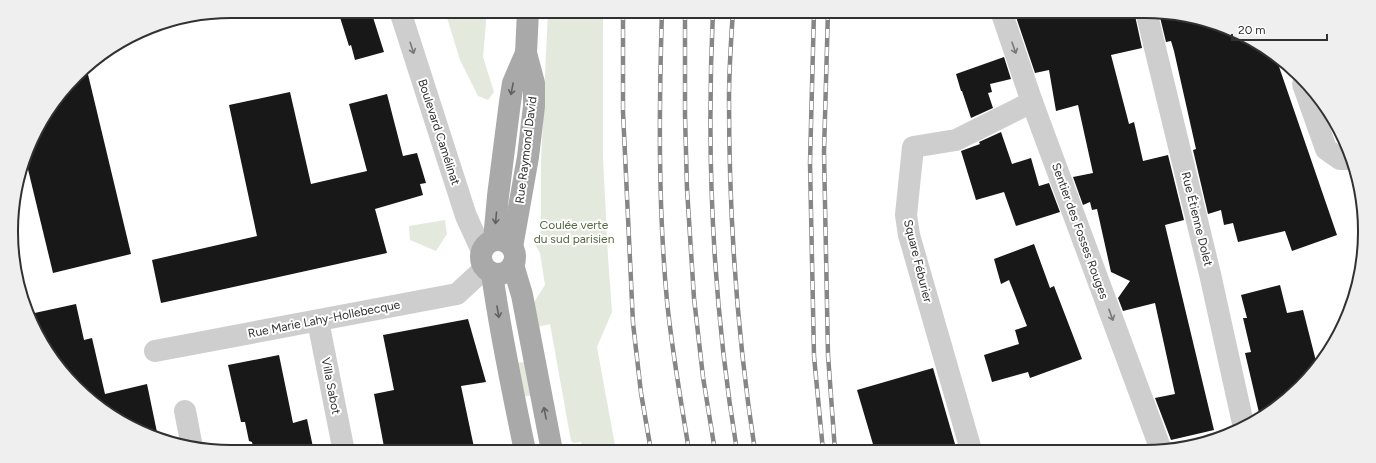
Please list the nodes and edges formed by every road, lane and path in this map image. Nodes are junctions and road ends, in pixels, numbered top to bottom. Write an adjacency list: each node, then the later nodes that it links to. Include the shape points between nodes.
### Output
1 (402, 18): 8 (street, Boulevard Camélinat, one-way to 8, via 466,216)
2 (528, 18): 8 (main road, Rue Raymond David, via 526,53 534,83 528,157)
3 (1003, 18): 6 (street, Sentier des Fosses Rouges, one-way to 6)
4 (1148, 18): 12 (street, Rue Étienne Dolet, via 1210,274)
5 (1306, 92): 7 (street, via 1326,149 1340,159)
6 (1032, 102): 17 (street, Square Féburier, via 956,140 913,147 906,215 909,235); 18 (street, Sentier des Fosses Rouges, one-way to 18)
7 (1345, 159)
8 (496, 258): 9 (street, Rue Marie Lahy-Hollebecque, via 457,294); 15 (main road, Boulevard Camélinat, one-way to 15, via 495,297); 16 (main road, Boulevard Camélinat, one-way to 8, via 522,295)
9 (318, 321): 10 (street, Rue Marie Lahy-Hollebecque); 14 (street, Villa Sabot)
10 (155, 351)
11 (185, 411): 13 (street)
12 (1242, 421)
13 (191, 441)
14 (343, 445)
15 (524, 445)
16 (551, 445)
17 (970, 445)
18 (1158, 445)

